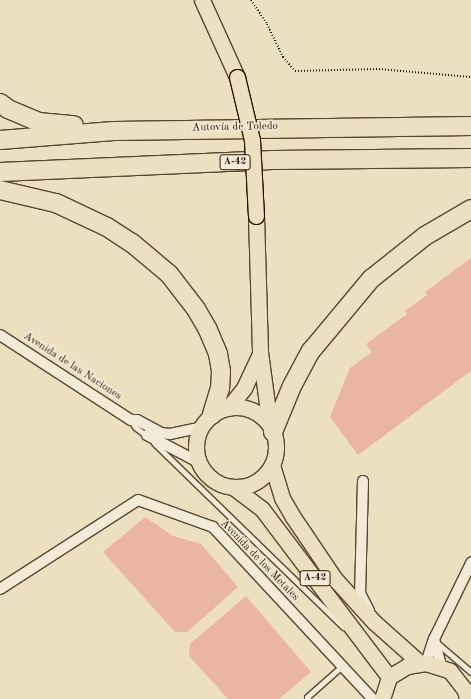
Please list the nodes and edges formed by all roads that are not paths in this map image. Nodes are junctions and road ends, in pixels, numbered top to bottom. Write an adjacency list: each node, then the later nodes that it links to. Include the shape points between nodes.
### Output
1 (192, 0): 3 (main road)
2 (202, 0): 3 (main road)
3 (209, 18): 13 (main road, bridge, via 237,77 252,140)
4 (0, 102): 6 (highway, via 8,109 38,122)
5 (471, 126): 6 (highway, Autovía de Toledo)
6 (114, 131): 7 (highway, Autovía de Toledo)
7 (0, 140)
8 (471, 158): 9 (highway, A-42, via 274,160)
9 (0, 172)
10 (0, 190): 14 (highway, via 56,203 107,227 132,243 169,274 200,316 218,354 220,388)
11 (471, 209): 16 (highway, via 425,236 371,279 311,351)
12 (0, 335): 15 (street, Avenida de las Naciones)
13 (260, 352): 14 (main road, via 244,388); 16 (main road)
14 (214, 416): 15 (street, Avenida de las Naciones, via 170,434 161,433 138,420); 16 (main road, via 240,407 253,411); 18 (main road, A-42, via 197,438 196,453)
15 (131, 420): 17 (lane, via 135,427)
16 (271, 429): 19 (main road, A-42, via 276,442)
17 (147, 435): 18 (street); 30 (lane, via 347,632)
18 (200, 463): 21 (main road, A-42, via 214,480)
19 (272, 465): 21 (main road, via 256,482); 24 (main road, A-42, via 282,498 303,534 335,579)
20 (363, 480): 24 (street, via 360,593)
21 (233, 487): 30 (main road, A-42, via 262,508)
22 (471, 563): 25 (street)
23 (0, 589): 28 (street, Avenida de los Metales, via 138,500 213,527)
24 (374, 622): 26 (main road, A-42)
25 (434, 640): 26 (street); 27 (street); 29 (lane)
26 (423, 663): 27 (main road); 30 (main road, via 398,670)
27 (441, 666): 29 (main road)
28 (341, 667): 32 (street, Avenida de los Metales); 33 (lane, via 307,697)
29 (464, 675): 31 (lane); 35 (main road)
30 (389, 677): 34 (main road)
31 (471, 688)
32 (368, 697)
33 (308, 699)
34 (382, 699)
35 (467, 699)

